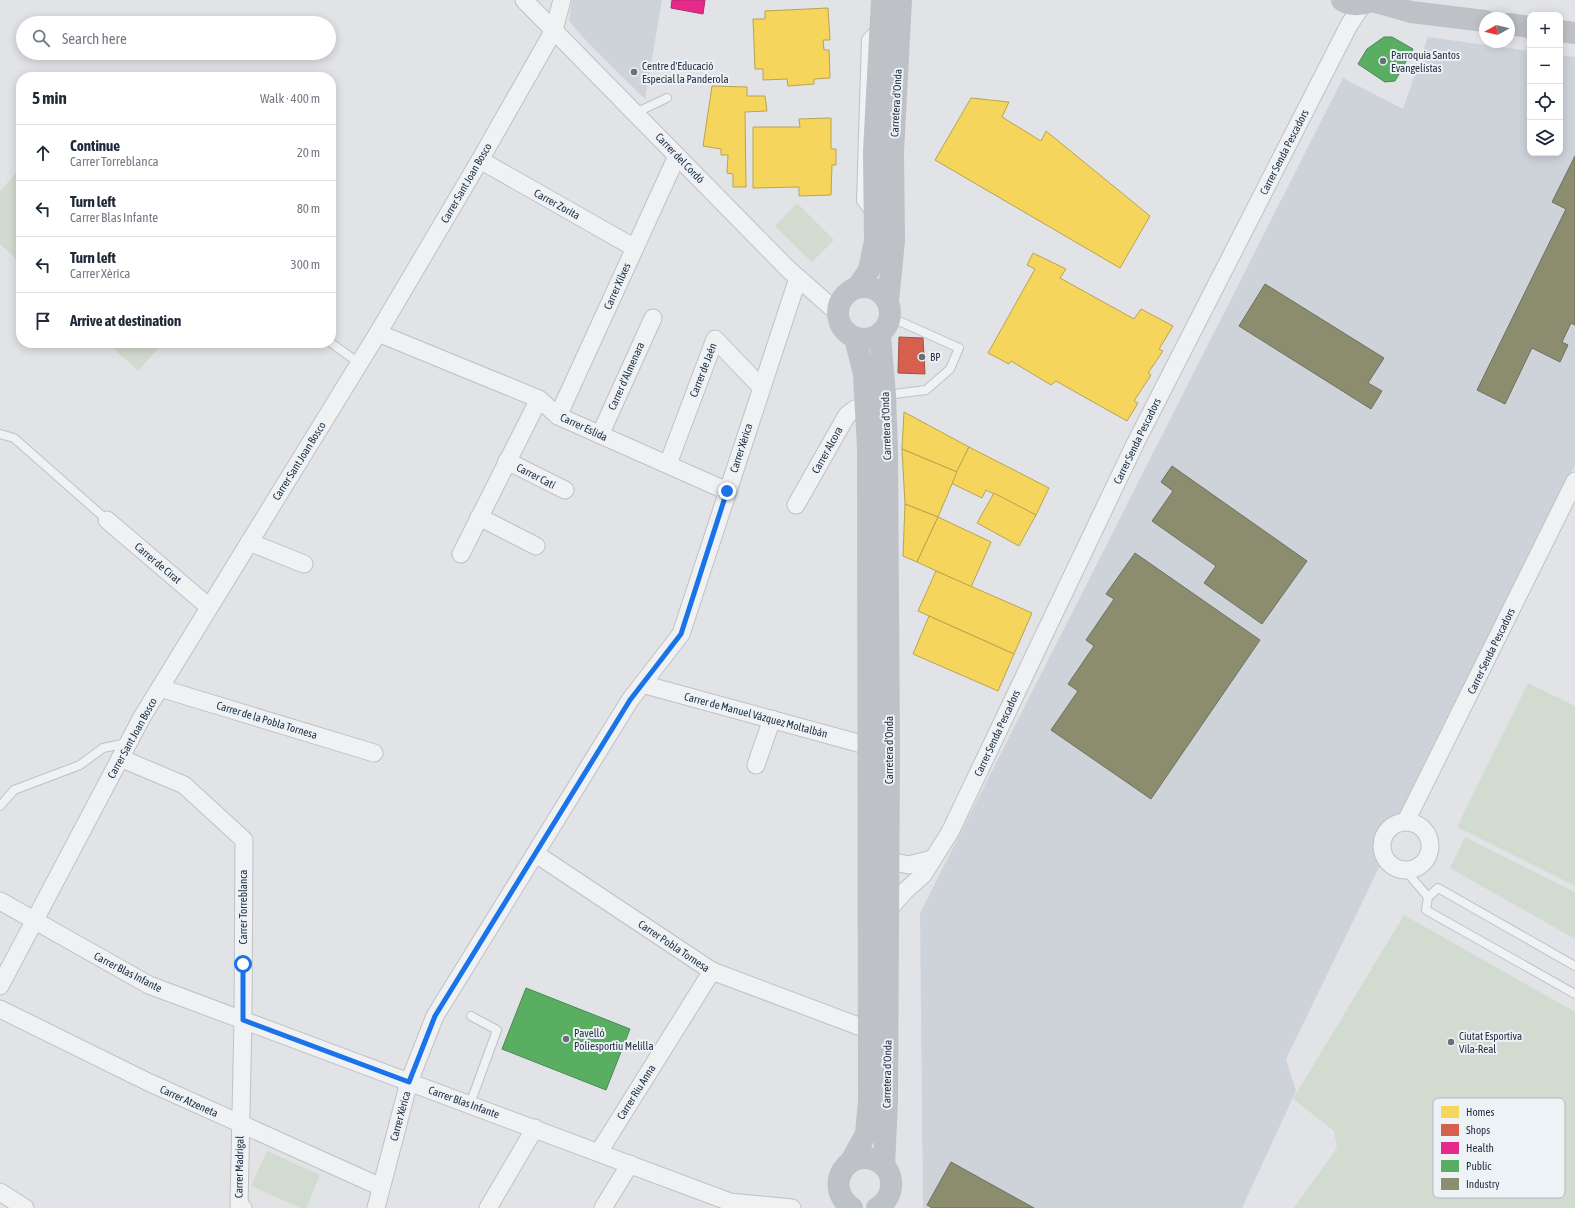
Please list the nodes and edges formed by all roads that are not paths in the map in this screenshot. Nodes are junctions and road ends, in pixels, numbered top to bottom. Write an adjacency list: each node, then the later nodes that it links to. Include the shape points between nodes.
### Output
1 (524, 0): 9 (street, Carrer del Cordó)
2 (562, 0): 9 (street, Carrer Sant Joan Bosco)
3 (882, 0): 18 (main road, Carretera d'Onda, via 874,152 875,241 869,270)
4 (901, 0): 21 (main road, Carretera d'Onda, via 894,152 894,241)
5 (1359, 1): 6 (main road, via 1411,12); 56 (street, Carrer Senda Pescadors, via 1135,444 950,832)
6 (1479, 20)
7 (1515, 25): 8 (main road)
8 (1527, 27)
9 (554, 30): 13 (street, Carrer del Cordó); 15 (street, Carrer Sant Joan Bosco)
10 (1563, 31): 11 (main road)
11 (1575, 33)
12 (667, 98): 13 (lane)
13 (636, 113): 14 (street, Carrer del Cordó)
14 (677, 156): 16 (street, Carrer Xilxes); 17 (street, Carrer del Cordó)
15 (480, 160): 16 (street, Carrer Zorita); 22 (street, Carrer Sant Joan Bosco)
16 (635, 248): 30 (street, Carrer Xilxes)
17 (798, 278): 19 (street, Carrer del Cordó); 26 (street, Carrer Xèrica)
18 (857, 288): 19 (main road, via 843,297); 21 (main road, via 875,289 882,294)
19 (838, 313): 23 (main road, via 843,328)
20 (653, 318): 32 (street, Carrer d'Almenara)
21 (886, 318): 23 (main road, via 872,338); 27 (main road, Carretera d'Onda); 27 (lane, via 959,348 950,369 926,390)
22 (378, 333): 25 (street, Carrer Sant Joan Bosco); 28 (street, Carrer Eslida)
23 (855, 338): 29 (main road, Carretera d'Onda, via 864,374)
24 (336, 347): 25 (lane)
25 (359, 363): 41 (street, Carrer Sant Joan Bosco)
26 (761, 387): 34 (street, Carrer de Jaén, via 715,339); 37 (street, Carrer Xèrica)
27 (885, 395): 57 (main road, Carretera d'Onda)
28 (539, 399): 30 (street, Carrer Eslida); 33 (street)
29 (867, 407): 38 (street, Carrer Alcora, via 855,409 847,415); 49 (main road, Carretera d'Onda)
30 (558, 416): 32 (street, Carrer Eslida)
31 (0, 434): 40 (lane, via 14,438)
32 (600, 435): 34 (street, Carrer Eslida)
33 (507, 461): 36 (street, Carrer Catí); 39 (street)
34 (668, 464): 37 (street, Carrer Eslida)
35 (1575, 481): 54 (street, Carrer Senda Pescadors)
36 (565, 490)
37 (727, 491): 46 (street, Carrer Xèrica, via 681,634)
38 (796, 505)
39 (479, 516): 42 (street); 43 (street)
40 (106, 520): 45 (street, Carrer de Cirat)
41 (249, 542): 44 (street); 45 (street, Carrer Sant Joan Bosco)
42 (536, 546)
43 (461, 554)
44 (304, 564)
45 (209, 607): 47 (street, Carrer Sant Joan Bosco)
46 (642, 684): 48 (street, Carrer de Manuel Vázquez Moltalbán); 55 (street, Carrer Xèrica)
47 (160, 688): 50 (street, Carrer Sant Joan Bosco); 51 (street, Carrer de la Pobla Tornesa)
48 (772, 720): 49 (street, Carrer de Manuel Vázquez Moltalbán); 52 (street)
49 (869, 746): 70 (main road, Carretera d'Onda)
50 (124, 750): 53 (lane, via 103,748 80,765 14,790); 62 (street, Carrer Sant Joan Bosco); 69 (street, Carrer Torreblanca, via 184,785 244,840)
51 (374, 753)
52 (756, 765)
53 (0, 806)
54 (1406, 821): 58 (street, via 1388,828 1381,846 1389,863); 58 (street, via 1424,828 1431,846 1424,863)
55 (536, 854): 64 (street, Carrer Pobla Tornesa); 71 (street, Carrer Xèrica, via 435,1016)
56 (932, 860): 57 (street, via 909,865); 61 (street, Carrer Senda Pescadors, via 923,875)
57 (889, 861): 61 (main road, Carretera d'Onda)
58 (1406, 871): 59 (lane)
59 (1428, 897): 63 (lane, via 1438,888); 66 (lane, via 1426,910)
60 (0, 901): 62 (street, Carrer Blas Infante)
61 (888, 910): 78 (main road, Carretera d'Onda)
62 (34, 921): 65 (street, Carrer Sant Joan Bosco); 69 (street, Carrer Blas Infante, via 149,985)
63 (1575, 966)
64 (712, 971): 70 (street, Carrer Pobla Tornesa); 75 (street, Carrer Riu Anna)
65 (0, 986)
66 (1575, 994)
67 (0, 1009): 73 (street, Carrer Atzeneta)
68 (471, 1016): 72 (lane, via 497,1030)
69 (243, 1020): 71 (street, Carrer Blas Infante); 73 (street, Carrer Torreblanca)
70 (869, 1030): 76 (main road, Carretera d'Onda, via 869,1101 866,1134)
71 (409, 1082): 72 (street, Carrer Blas Infante); 79 (street, Carrer Xèrica)
72 (470, 1104): 74 (street, Carrer Blas Infante)
73 (240, 1124): 79 (street, Carrer Atzeneta); 85 (street, Carrer Madrigal, via 239,1205)
74 (535, 1128): 75 (street, Carrer Blas Infante); 87 (street)
75 (599, 1152): 77 (street, Carrer Blas Infante)
76 (851, 1161): 78 (main road, via 869,1158); 83 (main road, Carretera d'Onda, via 845,1166 838,1181 838,1190)
77 (630, 1164): 81 (street, Carrer Blas Infante); 88 (street)
78 (884, 1166): 82 (main road, via 892,1184)
79 (381, 1187): 86 (street, Carrer Xèrica)
80 (0, 1192): 84 (street)
81 (729, 1205): 89 (street, Carrer Blas Infante)
82 (884, 1205)
83 (844, 1207)
84 (25, 1208)
85 (243, 1208)
86 (376, 1208)
87 (488, 1208)
88 (603, 1208)
89 (792, 1208)

